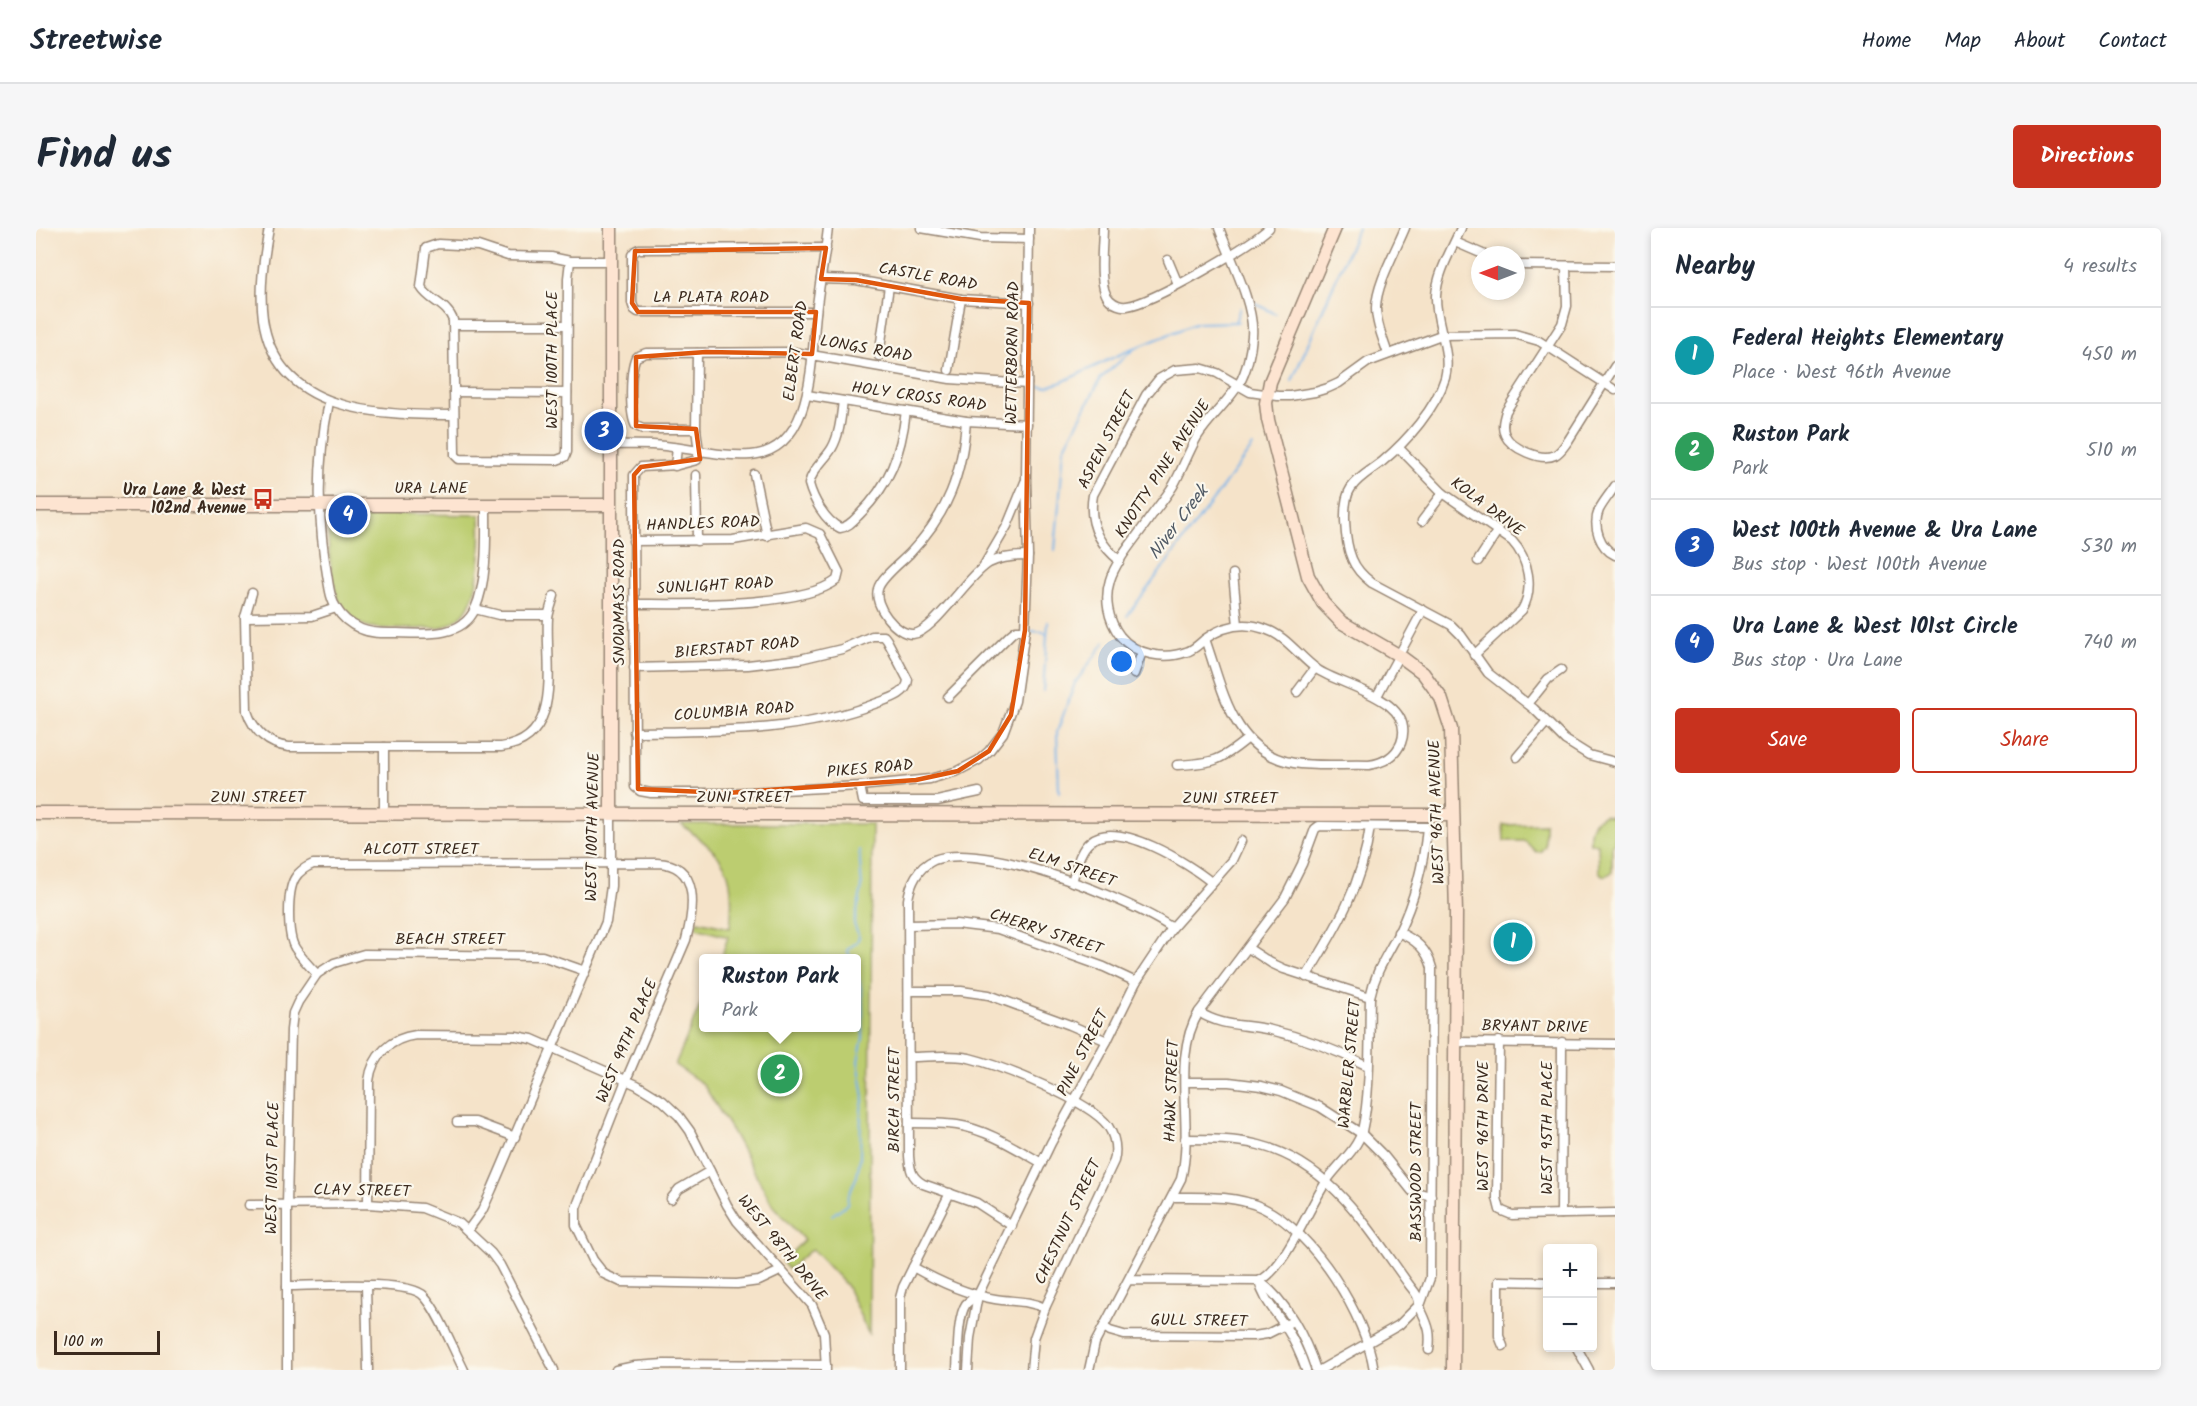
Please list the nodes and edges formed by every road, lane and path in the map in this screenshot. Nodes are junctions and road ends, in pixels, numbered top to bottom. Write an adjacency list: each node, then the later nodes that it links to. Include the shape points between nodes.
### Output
1 (269, 228): 48 (street, via 262,288 267,336 291,377)
2 (611, 228): 19 (street, WEST 100TH AVENUE)
3 (828, 228): 14 (street, ELBERT ROAD)
4 (921, 228): 12 (street, via 980,238)
5 (1029, 228): 12 (street, WETTERBORN ROAD)
6 (1102, 228): 24 (street, via 1103,282 1105,294 1112,302 1131,305)
7 (1219, 228): 16 (street, KNOTTY PINE AVENUE)
8 (1269, 228): 16 (street)
9 (1335, 228): 46 (street, WEST 96TH AVENUE)
10 (1406, 228): 34 (street, via 1376,301)
11 (1461, 228): 13 (street)
12 (1029, 240): 27 (street, WETTERBORN ROAD)
13 (1455, 242): 15 (street); 31 (street, via 1436,294)
14 (826, 249): 23 (street, ELBERT ROAD); 28 (street, LA PLATA ROAD, via 633,252 632,303 638,312)
15 (1471, 249)
16 (1229, 256): 24 (street); 41 (street, KNOTTY PINE AVENUE, via 1252,327 1250,351)
17 (1168, 260): 24 (street)
18 (570, 261): 19 (street); 29 (street, via 504,256 478,246 429,246 422,286 451,313); 30 (street, WEST 100TH PLACE)
19 (611, 261): 54 (street, WEST 100TH AVENUE)
20 (1525, 265): 21 (street)
21 (1566, 266): 22 (street); 32 (street, via 1566,312)
22 (1615, 266)
23 (821, 279): 25 (street, CASTLE ROAD); 28 (street, ELBERT ROAD)
24 (1178, 284)
25 (889, 286): 26 (street, CASTLE ROAD); 36 (street)
26 (961, 299): 27 (street, CASTLE ROAD); 38 (street)
27 (1029, 303): 40 (street, WETTERBORN ROAD)
28 (816, 312): 35 (street, ELBERT ROAD)
29 (454, 325): 30 (street); 43 (street)
30 (567, 325): 44 (street, WEST 100TH PLACE)
31 (1441, 335): 32 (street, ASPEN STREET, via 1515,334 1530,336); 34 (street, ASPEN STREET); 56 (street, via 1447,363 1444,382 1418,426)
32 (1548, 347): 39 (street, ASPEN STREET); 39 (street, via 1504,416 1505,435 1530,454 1548,457 1560,451)
33 (697, 353): 35 (street, LONGS ROAD); 53 (street); 53 (street, LONGS ROAD, via 639,355 633,362 634,423 638,428)
34 (1388, 354): 46 (street, ASPEN STREET, via 1322,390 1290,396)
35 (812, 355): 40 (street, LONGS ROAD, via 950,379); 45 (street, ELBERT ROAD)
36 (879, 356)
37 (1615, 366): 39 (street)
38 (949, 370)
39 (1604, 382): 42 (street, ASPEN STREET)
40 (1028, 384): 52 (street, WETTERBORN ROAD)
41 (1239, 385): 46 (street, ASPEN STREET); 76 (street, KNOTTY PINE AVENUE, via 1198,437 1172,486); 76 (street, ASPEN STREET, via 1208,369 1193,367 1167,373 1146,395 1096,488 1092,503 1096,532 1107,550)
42 (1615, 390)
43 (454, 392): 44 (street); 50 (street)
44 (567, 393): 50 (street, WEST 100TH PLACE, via 567,452 557,460 459,459 455,455)
45 (807, 395): 47 (street, HOLY CROSS ROAD); 57 (street, ELBERT ROAD, via 793,430 766,451 753,455)
46 (1267, 395): 94 (street, WEST 96TH AVENUE, via 1268,420 1315,591 1341,622)
47 (843, 400): 49 (street, HOLY CROSS ROAD); 49 (street, via 836,441 809,480 811,492 837,527 845,527 869,505 891,473)
48 (329, 402): 50 (street, via 388,413); 64 (street, via 320,450)
49 (906, 411): 51 (street, HOLY CROSS ROAD)
50 (454, 415)
51 (966, 421): 52 (street, HOLY CROSS ROAD); 78 (street, WETTERBORN ROAD, via 960,469 948,502 921,541 879,585 878,606 898,629 907,634 918,633)
52 (1027, 424): 61 (street, WETTERBORN ROAD)
53 (696, 429): 57 (street)
54 (610, 445): 55 (street, ELBERT ROAD); 67 (street, WEST 100TH AVENUE)
55 (677, 448): 57 (street, ELBERT ROAD); 58 (street)
56 (1399, 448): 63 (street, KOLA DRIVE); 85 (street, via 1357,481 1347,496 1348,544 1352,560 1367,579)
57 (699, 452): 58 (street, via 697,460)
58 (675, 465): 71 (street, SNOWMASS ROAD, via 641,467 636,472)
59 (754, 474): 70 (street)
60 (696, 475): 72 (street)
61 (1026, 479): 75 (street, WETTERBORN ROAD); 78 (street, WETTERBORN ROAD, via 1007,526)
62 (1615, 486): 74 (street, via 1599,510 1597,527 1602,544)
63 (1443, 494): 68 (street); 69 (street, KOLA DRIVE)
64 (320, 504): 65 (street, URA LANE); 66 (street, URA LANE); 83 (street, via 321,543)
65 (36, 505)
66 (486, 505): 67 (street, URA LANE); 84 (street, via 484,567)
67 (610, 505): 116 (street, WEST 100TH AVENUE)
68 (1422, 520)
69 (1498, 530): 77 (street); 93 (street, KOLA DRIVE, via 1515,545 1525,565 1529,580 1526,603)
70 (767, 536): 72 (street, HANDLES ROAD); 73 (street, HANDLES ROAD, via 811,529 820,534)
71 (633, 541): 72 (street, HANDLES ROAD); 82 (street, SNOWMASS ROAD)
72 (697, 541)
73 (831, 553): 82 (street, SUNLIGHT ROAD, via 839,572 837,580 804,593 733,603)
74 (1615, 555)
75 (1028, 556): 78 (street, via 1002,558); 89 (street, WETTERBORN ROAD)
76 (1120, 561): 92 (street, KNOTTY PINE AVENUE, via 1107,591 1109,613 1119,635)
77 (1478, 561)
78 (983, 567)
79 (1233, 574): 88 (street)
80 (252, 593): 87 (street)
81 (554, 596): 86 (street)
82 (634, 604): 96 (street, SNOWMASS ROAD)
83 (336, 608): 84 (street, via 346,620 364,630 419,634 454,629); 87 (street, via 312,616)
84 (475, 609): 86 (street, via 499,615)
85 (1423, 610): 93 (street, via 1456,630); 94 (street)
86 (548, 615): 107 (street, via 547,701 545,715 536,730 507,746)
87 (245, 616): 107 (street, via 247,711 260,734 283,746)
88 (1238, 624): 90 (street); 97 (street, via 1272,632)
89 (1025, 630): 91 (street, WETTERBORN ROAD); 102 (street, via 1011,633)
90 (1205, 639): 92 (street, via 1191,650 1174,655); 106 (street, via 1232,717)
91 (1023, 648): 111 (street, PIKES ROAD, via 1007,726 979,760 937,777)
92 (1142, 652): 99 (street)
93 (1474, 655): 103 (street, via 1488,673)
94 (1400, 656): 101 (street); 117 (street, WEST 96TH AVENUE, via 1434,686 1447,714 1452,742)
95 (898, 659): 96 (street, BIERSTADT ROAD, via 884,636 877,634 842,649 800,659 748,665); 105 (street, COLUMBIA ROAD, via 907,676 904,690 850,712 775,727)
96 (634, 668): 105 (street, SNOWMASS ROAD)
97 (1315, 668): 100 (street); 101 (street)
98 (1561, 670): 103 (street, via 1548,679)
99 (1134, 674)
100 (1297, 692)
101 (1377, 696): 106 (street, via 1398,714 1402,730 1400,746 1380,763 1295,764 1273,756)
102 (948, 697)
103 (1528, 704): 104 (street)
104 (1546, 723): 108 (street); 109 (street, via 1577,748)
105 (634, 732): 112 (street, SNOWMASS ROAD, via 634,782)
106 (1247, 739): 110 (street, via 1209,764)
107 (384, 747): 115 (street)
108 (1517, 757)
109 (1615, 762)
110 (1177, 765)
111 (860, 786): 112 (street, PIKES ROAD, via 726,793 651,793); 113 (street, via 864,801 937,801)
112 (638, 789)
113 (979, 792)
114 (36, 813): 115 (street, ZUNI STREET)
115 (384, 813): 116 (street, ZUNI STREET)
116 (611, 813): 117 (street, ZUNI STREET); 122 (street, WEST 100TH AVENUE)
117 (1452, 815): 138 (street, WEST 96TH AVENUE)
118 (1370, 827): 127 (street, WARBLER STREET, via 1427,827 1417,884); 128 (street, HAWK STREET, via 1318,826 1285,898); 131 (street, via 1352,895)
119 (1241, 841): 124 (street, PINE STREET, via 1235,856)
120 (956, 857): 123 (street, ELM STREET, via 1007,862); 125 (street, BIRCH STREET, via 933,861 919,872 909,891)
121 (657, 863): 122 (street, ALCOTT STREET); 144 (street, WEST 99TH PLACE, via 668,864 685,876 692,891 691,917 677,965)
122 (611, 864): 129 (street, WEST 100TH AVENUE, via 606,922); 130 (street, ALCOTT STREET, via 308,866 296,876 291,887 290,926 295,948)
123 (1071, 882): 124 (street, via 1087,845 1099,836 1116,834 1176,858); 126 (street, ELM STREET, via 1135,906)
124 (1211, 882): 126 (street, PINE STREET)
125 (909, 925): 132 (street, CHERRY STREET, via 956,924 998,929); 133 (street, BIRCH STREET)
126 (1172, 928): 132 (street, PINE STREET)
127 (1398, 932): 134 (street, WARBLER STREET, via 1377,969); 156 (street, BASSWOOD STREET, via 1425,950 1432,968)
128 (1248, 948): 131 (street, via 1271,963); 135 (street, HAWK STREET)
129 (585, 971): 130 (street, BEACH STREET, via 542,956 364,954 334,963); 141 (street, WEST 100TH AVENUE)
130 (317, 974): 161 (street, WEST 101ST PLACE, via 303,992 292,1019)
131 (1306, 977): 134 (street)
132 (1136, 982): 136 (street, PINE STREET)
133 (909, 991): 136 (street, via 989,995); 142 (street, BIRCH STREET)
134 (1370, 997): 143 (street, WARBLER STREET)
135 (1199, 1012): 143 (street, via 1222,1023 1257,1027 1314,1042); 145 (street, HAWK STREET, via 1189,1032)
136 (1107, 1041): 146 (street, PINE STREET)
137 (1499, 1041): 138 (street, BRYANT DRIVE); 139 (street, BRYANT DRIVE); 163 (street, WEST 96TH DRIVE, via 1500,1210 1512,1215)
138 (1455, 1042): 201 (street, WEST 96TH AVENUE)
139 (1562, 1042): 140 (street, BRYANT DRIVE); 163 (street, WEST 95TH PLACE)
140 (1615, 1044)
141 (554, 1049): 144 (street, WEST 98TH DRIVE); 150 (street, WEST 100TH AVENUE); 159 (street, WEST 98TH DRIVE, via 516,1036 416,1035 404,1037 380,1052 369,1080)
142 (909, 1057): 146 (street, CHESTNUT STREET, via 969,1058); 148 (street, BIRCH STREET)
143 (1368, 1066): 149 (street, WARBLER STREET)
144 (626, 1080): 153 (street, WEST 98TH DRIVE, via 655,1095 679,1116); 168 (street, WEST 99TH PLACE, via 577,1203 576,1225 604,1274 628,1283 737,1284 759,1281)
145 (1185, 1082): 149 (street, via 1248,1084 1281,1092 1320,1107); 151 (street, HAWK STREET)
146 (1076, 1102): 152 (street, PINE STREET); 178 (street, CHESTNUT STREET, via 1107,1125 1116,1153)
147 (457, 1122): 150 (street, via 476,1122)
148 (910, 1123): 152 (street, via 948,1124 973,1130); 155 (street, BIRCH STREET, via 912,1175 923,1184)
149 (1362, 1134): 154 (street, WARBLER STREET); 156 (street, via 1412,1191)
150 (514, 1137): 165 (street, WEST 100TH AVENUE, via 482,1211)
151 (1185, 1139): 154 (street, via 1261,1145); 157 (street, HAWK STREET, via 1184,1169)
152 (1042, 1163): 164 (street, PINE STREET)
153 (710, 1171): 158 (street, via 679,1189); 168 (street, WEST 98TH DRIVE, via 737,1221)
154 (1327, 1180): 166 (street, WARBLER STREET); 177 (street, via 1353,1208)
155 (950, 1193): 164 (street, via 977,1203); 167 (street)
156 (1431, 1196): 177 (street, BASSWOOD STREET, via 1430,1278)
157 (1173, 1197): 166 (street, via 1245,1201); 169 (street, HAWK STREET)
158 (671, 1199)
159 (369, 1204): 161 (street, CLAY STREET); 165 (street, CLAY STREET, via 422,1208)
160 (249, 1205): 161 (street, CLAY STREET)
161 (287, 1205): 174 (street, WEST 101ST PLACE)
162 (1615, 1213): 163 (street)
163 (1561, 1214)
164 (1012, 1226): 176 (street, PINE STREET)
165 (468, 1230): 193 (street, via 500,1265)
166 (1297, 1231): 170 (street, WARBLER STREET, via 1274,1270); 181 (street, via 1347,1298)
167 (913, 1267): 176 (street, via 950,1287); 195 (street, via 900,1298)
168 (780, 1271): 187 (street, WEST 98TH DRIVE, via 817,1314 824,1333)
169 (1129, 1280): 170 (street); 180 (street, HAWK STREET)
170 (1259, 1281): 179 (street, via 1270,1288)
171 (1543, 1282): 182 (street, via 1499,1281 1499,1336)
172 (1597, 1283): 173 (street)
173 (1615, 1283)
174 (287, 1286): 175 (street); 190 (street, WEST 101ST PLACE)
175 (366, 1286): 191 (street); 192 (street, via 402,1286 419,1292 430,1304)
176 (978, 1295): 178 (street, via 1026,1300); 188 (street, PINE STREET, via 964,1309); 189 (street, PINE STREET)
177 (1421, 1303): 181 (street, BASSWOOD STREET, via 1400,1325); 183 (street, via 1429,1324)
178 (1045, 1308): 196 (street, CHESTNUT STREET, via 1034,1338)
179 (1289, 1324): 180 (street, GULL STREET, via 1254,1336 1124,1335); 198 (street); 199 (street, via 1306,1342)
180 (1104, 1327): 197 (street, HAWK STREET, via 1093,1348)
181 (1368, 1343): 199 (street, BASSWOOD STREET); 200 (street)
182 (1503, 1346)
183 (1429, 1350)
184 (1579, 1352): 202 (street)
185 (664, 1367): 186 (street); 194 (street)
186 (746, 1367): 187 (street)
187 (826, 1368)
188 (957, 1369): 189 (street)
189 (968, 1369)
190 (287, 1370)
191 (368, 1370)
192 (464, 1370)
193 (554, 1370)
194 (616, 1370)
195 (900, 1370)
196 (1031, 1370)
197 (1089, 1370)
198 (1306, 1370)
199 (1318, 1370)
200 (1374, 1370)
201 (1454, 1370)
202 (1589, 1370)

